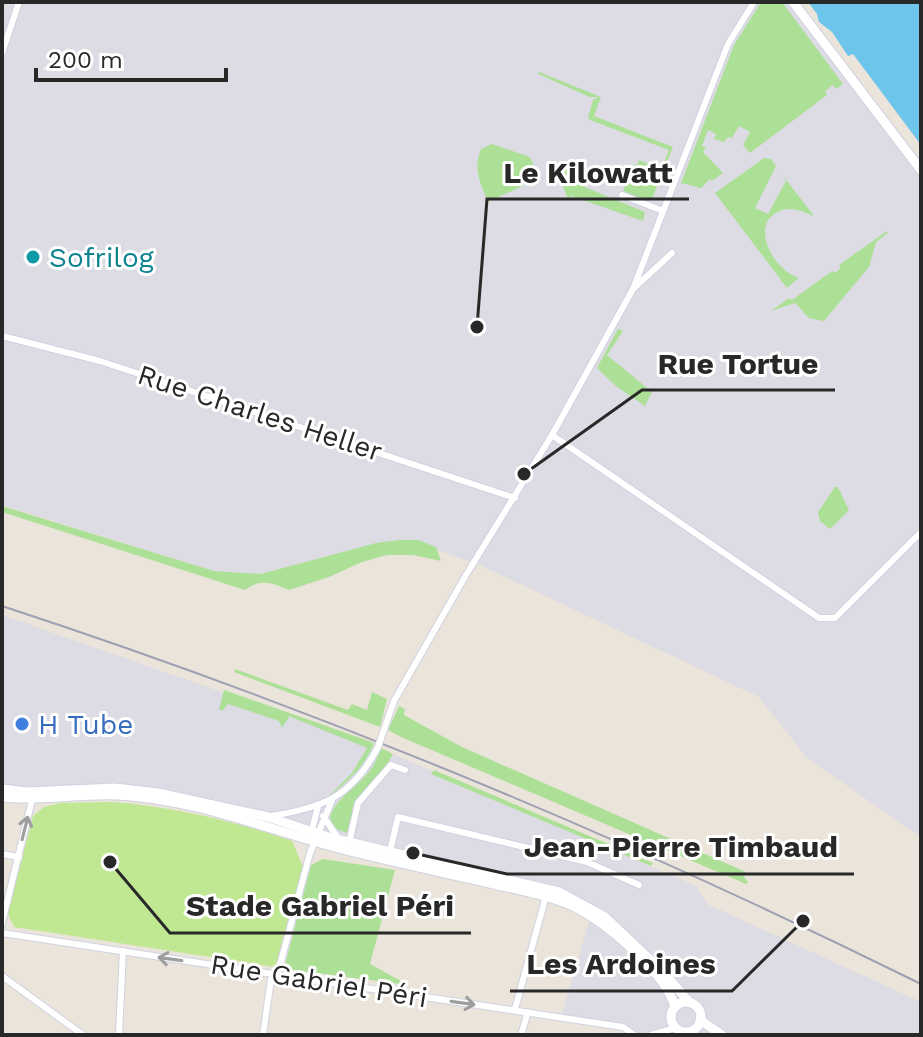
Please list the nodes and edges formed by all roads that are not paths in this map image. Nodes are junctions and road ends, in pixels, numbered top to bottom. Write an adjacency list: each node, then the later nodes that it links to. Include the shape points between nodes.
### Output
1 (19, 2): 4 (street)
2 (754, 2): 7 (street, via 728,44)
3 (793, 2): 5 (street)
4 (2, 53)
5 (921, 170)
6 (622, 195): 7 (street)
7 (663, 211): 9 (street)
8 (672, 253): 10 (street)
9 (643, 262): 10 (street); 11 (street)
10 (659, 266): 11 (street)
11 (633, 289): 13 (street, via 618,325)
12 (2, 336): 14 (street, Rue Charles Heller, via 100,361)
13 (552, 435): 14 (street); 15 (street, via 819,618 835,618)
14 (515, 498): 20 (street, bridge, via 394,701 368,766)
15 (921, 532)
16 (405, 770): 25 (street, via 391,765 358,803)
17 (2, 789): 23 (street, via 115,788)
18 (2, 797): 19 (street)
19 (32, 800): 24 (street, via 116,795 154,800); 28 (street, one-way to 19)
20 (332, 800): 21 (street); 22 (street)
21 (318, 806): 23 (street); 24 (street)
22 (323, 816): 24 (street); 25 (street)
23 (268, 817): 24 (street)
24 (313, 837): 25 (street); 30 (street); 34 (street)
25 (345, 842): 26 (street)
26 (390, 851): 29 (street, via 398,817 587,862); 36 (street, via 539,886 580,901 627,936)
27 (2, 854): 28 (street)
28 (19, 857): 31 (street)
29 (639, 885)
30 (546, 896): 37 (street, via 585,912 614,933 666,985); 38 (street)
31 (2, 923)
32 (2, 933): 33 (street, Rue Gabriel Péri)
33 (123, 951): 34 (street, Rue Gabriel Péri, one-way to 33); 43 (street)
34 (275, 975): 38 (street, Rue Gabriel Péri, one-way to 38); 44 (street)
35 (2, 976): 42 (street)
36 (689, 1002): 37 (street); 40 (street, via 698,1009)
37 (675, 1007): 41 (street)
38 (515, 1009): 39 (street, Rue Gabriel Péri)
39 (528, 1012): 45 (street); 46 (street, Rue Gabriel Péri, via 623,1027)
40 (698, 1024): 41 (street, via 685,1032); 48 (street); 49 (street)
41 (675, 1028): 47 (street)
42 (83, 1035)
43 (119, 1035)
44 (263, 1035)
45 (521, 1035)
46 (634, 1035)
47 (651, 1035)
48 (705, 1035)
49 (722, 1035)

